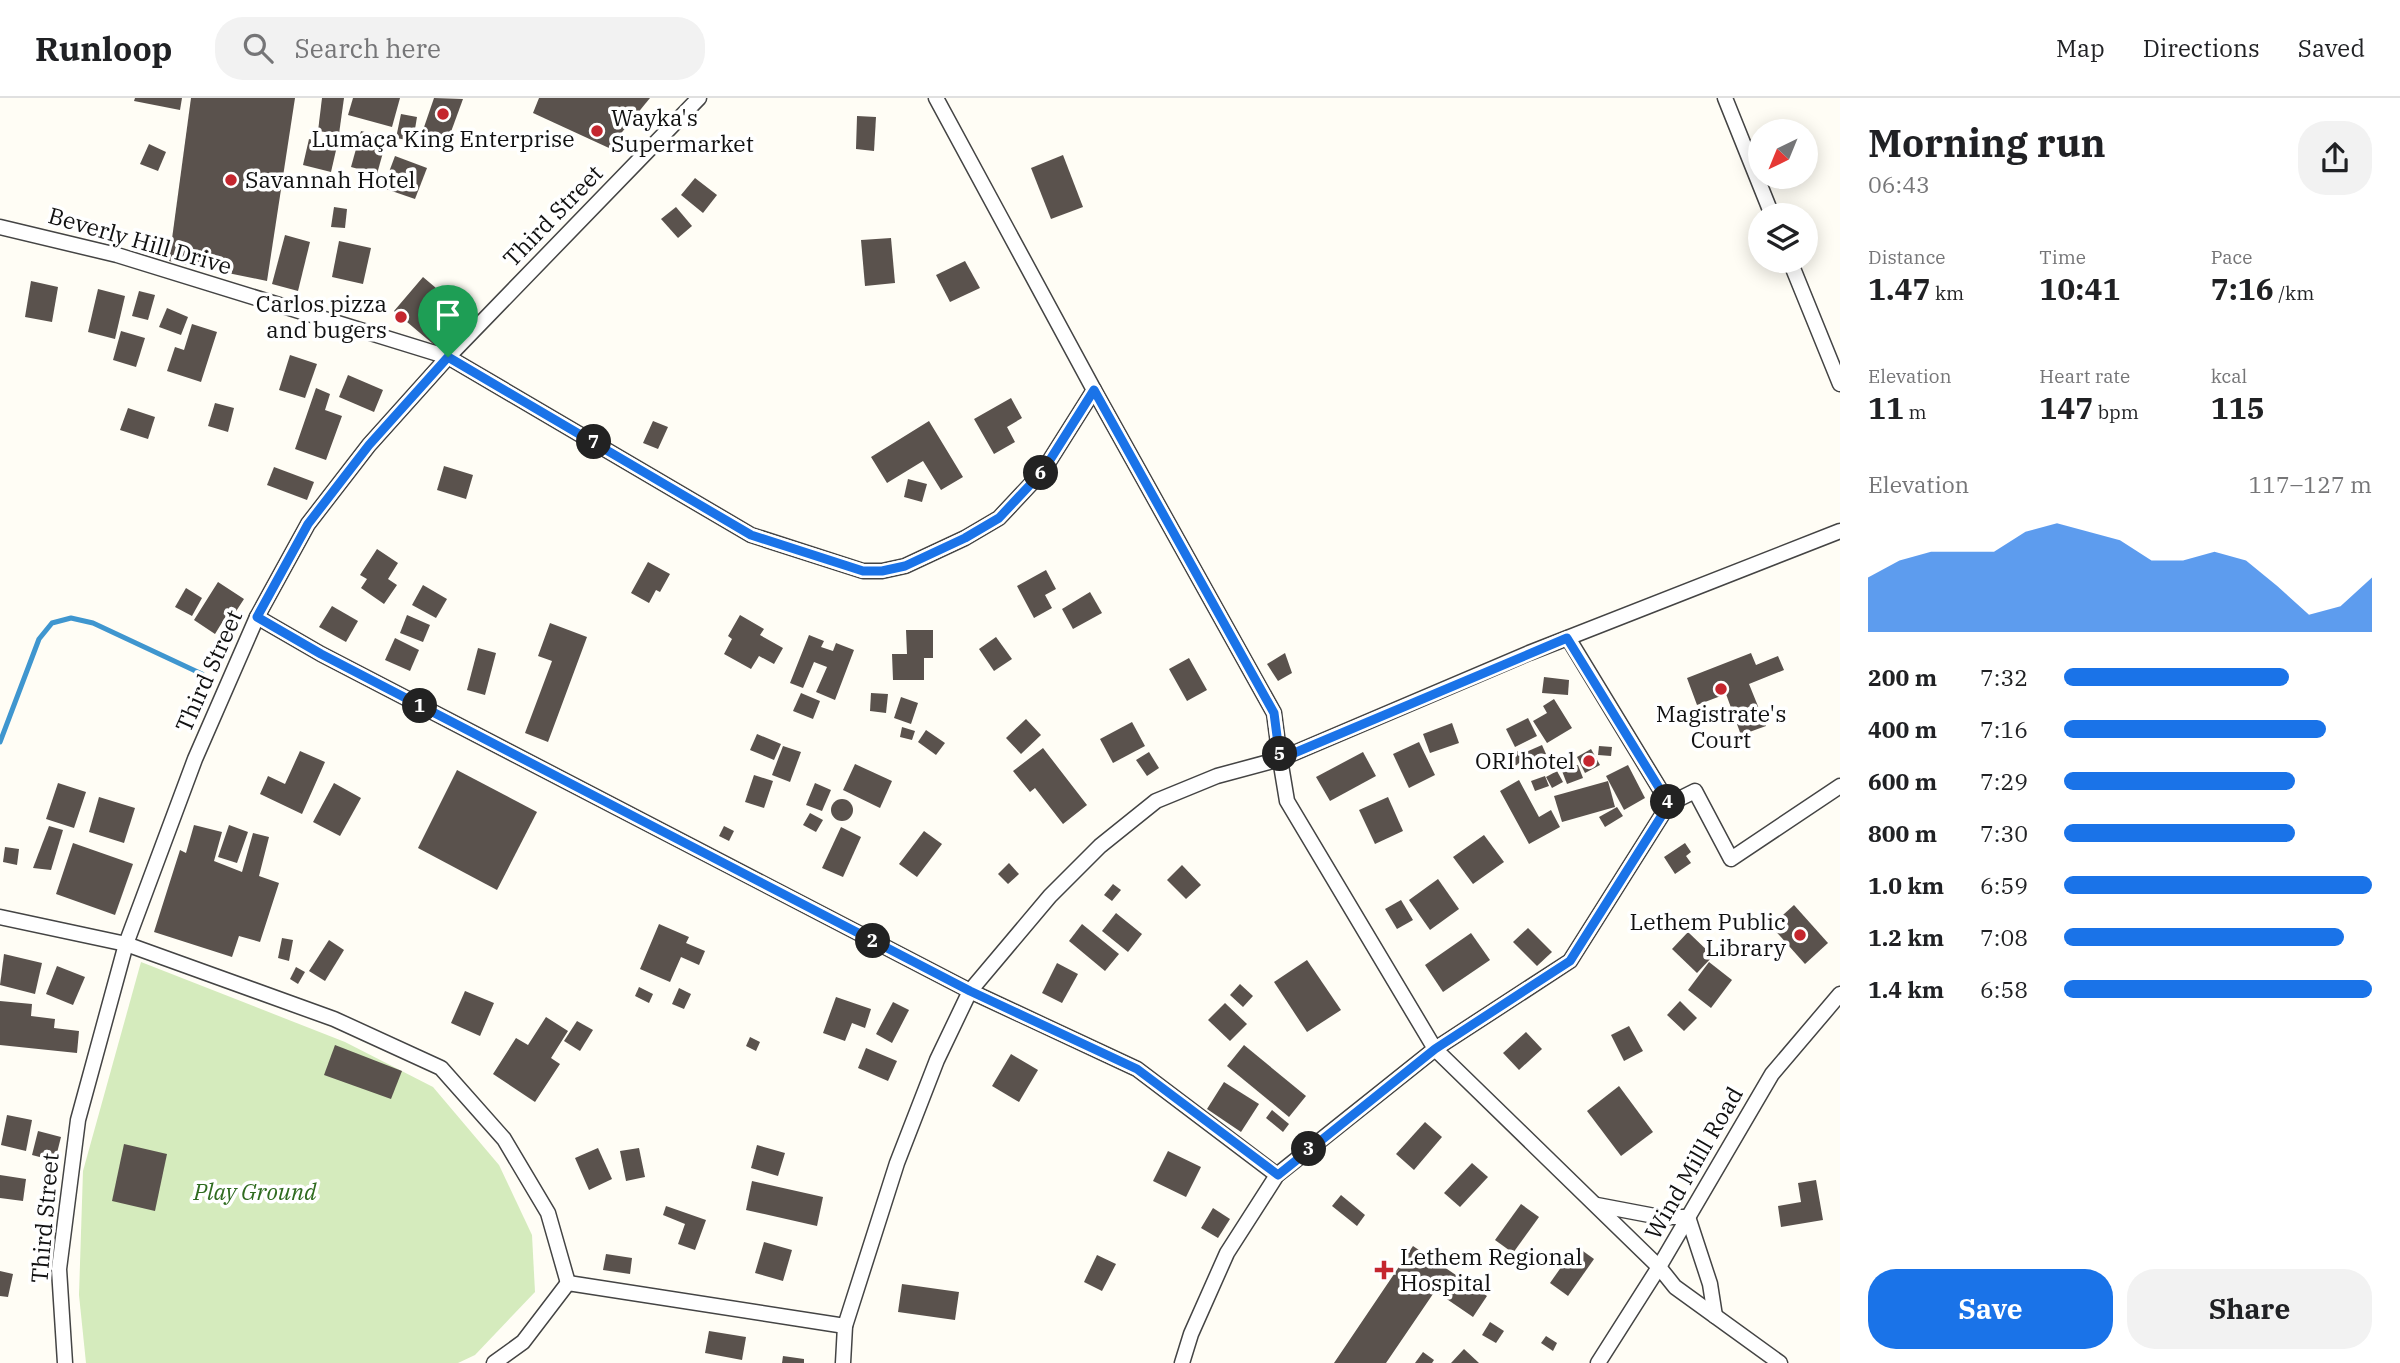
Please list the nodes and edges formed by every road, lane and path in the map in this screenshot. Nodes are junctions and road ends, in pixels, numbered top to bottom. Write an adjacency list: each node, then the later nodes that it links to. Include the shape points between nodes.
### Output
1 (699, 98): 7 (street, Third Street)
2 (936, 98): 9 (street)
3 (1725, 98): 4 (street)
4 (1767, 203)
5 (0, 227): 7 (street, Beverly Hill Drive, via 117,255)
6 (1795, 273): 8 (street)
7 (448, 357): 9 (street, Beverly Hill Drive, via 751,535 863,571 905,566 999,518 1043,471); 11 (street, Third Street, via 369,445 308,524)
8 (1840, 384)
9 (1094, 390): 13 (street, via 1274,713)
10 (1840, 531): 12 (street)
11 (257, 617): 17 (street, Third Street, via 195,759); 18 (street)
12 (1567, 638): 13 (street); 15 (street)
13 (1280, 759): 18 (street, via 1217,776 1156,801 1091,854); 20 (street, via 1287,801)
14 (1840, 786): 15 (street, via 1731,859 1695,791)
15 (1669, 804): 20 (street, via 1570,961)
16 (0, 917): 17 (street)
17 (126, 944): 25 (street, via 334,1019 441,1068 509,1146 548,1213); 28 (street, Third Street, via 73,1152 59,1269)
18 (970, 991): 21 (street, via 1137,1069); 27 (street, via 897,1163)
19 (1840, 994): 23 (street, Wind Milll Road, via 1772,1074)
20 (1435, 1049): 21 (street); 22 (street)
21 (1278, 1175): 31 (street, via 1227,1253)
22 (1596, 1205): 23 (street, via 1660,1217); 24 (street)
23 (1688, 1217): 24 (street, Wind Milll Road); 26 (street, via 1710,1284)
24 (1660, 1267): 26 (street, via 1675,1287); 32 (street, Wind Milll Road)
25 (568, 1283): 27 (street); 29 (street, via 523,1342)
26 (1715, 1316): 33 (street)
27 (845, 1326): 30 (street)
28 (65, 1363)
29 (494, 1363)
30 (843, 1363)
31 (1182, 1363)
32 (1598, 1363)
33 (1780, 1363)

